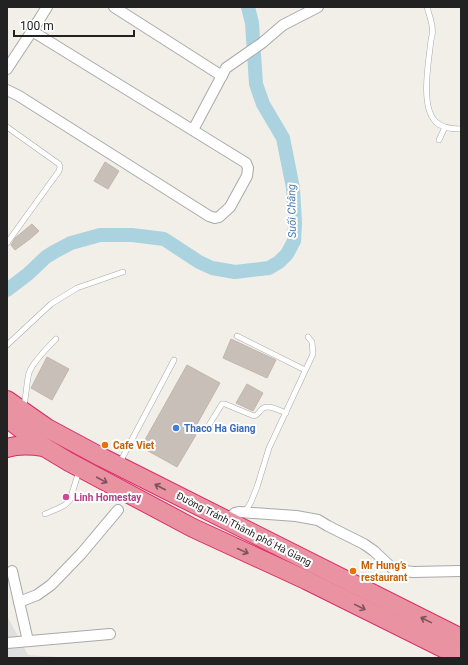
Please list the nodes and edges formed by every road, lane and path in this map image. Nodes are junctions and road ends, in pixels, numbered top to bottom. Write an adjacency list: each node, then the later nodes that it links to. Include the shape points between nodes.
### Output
1 (47, 7): 5 (street)
2 (114, 7): 7 (street)
3 (318, 7): 7 (street, via 284,25 226,68)
4 (427, 7): 9 (lane, via 433,27 426,79 428,102 435,121)
5 (32, 31): 6 (street); 12 (street)
6 (7, 68)
7 (222, 76): 12 (street)
8 (7, 90): 12 (street, via 209,216 219,217 230,207 246,176 248,165)
9 (445, 126): 11 (lane); 13 (lane)
10 (7, 127): 14 (lane, via 60,167)
11 (461, 129)
12 (193, 130)
13 (439, 140)
14 (7, 243)
15 (123, 272): 19 (lane, via 77,288 51,304)
16 (237, 336): 21 (lane)
17 (308, 337): 21 (lane, via 312,342 313,354)
18 (56, 338): 24 (lane, via 31,367 26,399)
19 (7, 345)
20 (174, 360): 28 (lane)
21 (305, 370): 23 (lane)
22 (7, 400): 24 (highway)
23 (286, 413): 25 (lane, via 265,406 257,416 254,416 222,404); 31 (lane, via 269,448 257,487)
24 (15, 417): 26 (highway, Đường Tránh Thành phố Hà Giang); 28 (highway, Đường Tránh Thành phố Hà Giang, via 47,428)
25 (210, 425)
26 (44, 447): 27 (highway, via 30,445); 29 (highway, Đường Tránh Thành phố Hà Giang)
27 (7, 448)
28 (118, 466): 33 (highway, Đường Tránh Thành phố Hà Giang, one-way to 28)
29 (80, 468): 32 (lane, via 70,500); 34 (highway, Đường Tránh Thành phố Hà Giang, one-way to 34)
30 (118, 510): 37 (street, via 51,585 37,595)
31 (245, 512): 33 (street, via 235,513); 36 (street, via 318,520 364,544 392,568 398,570)
32 (45, 514)
33 (226, 520): 34 (highway); 39 (highway, Đường Tránh Thành phố Hà Giang, one-way to 33)
34 (215, 538): 42 (highway, Đường Tránh Thành phố Hà Giang, one-way to 42)
35 (12, 571): 37 (street)
36 (461, 571)
37 (19, 602): 40 (street)
38 (110, 634): 40 (street)
39 (461, 638)
40 (28, 641): 41 (street)
41 (7, 643)
42 (461, 657)

